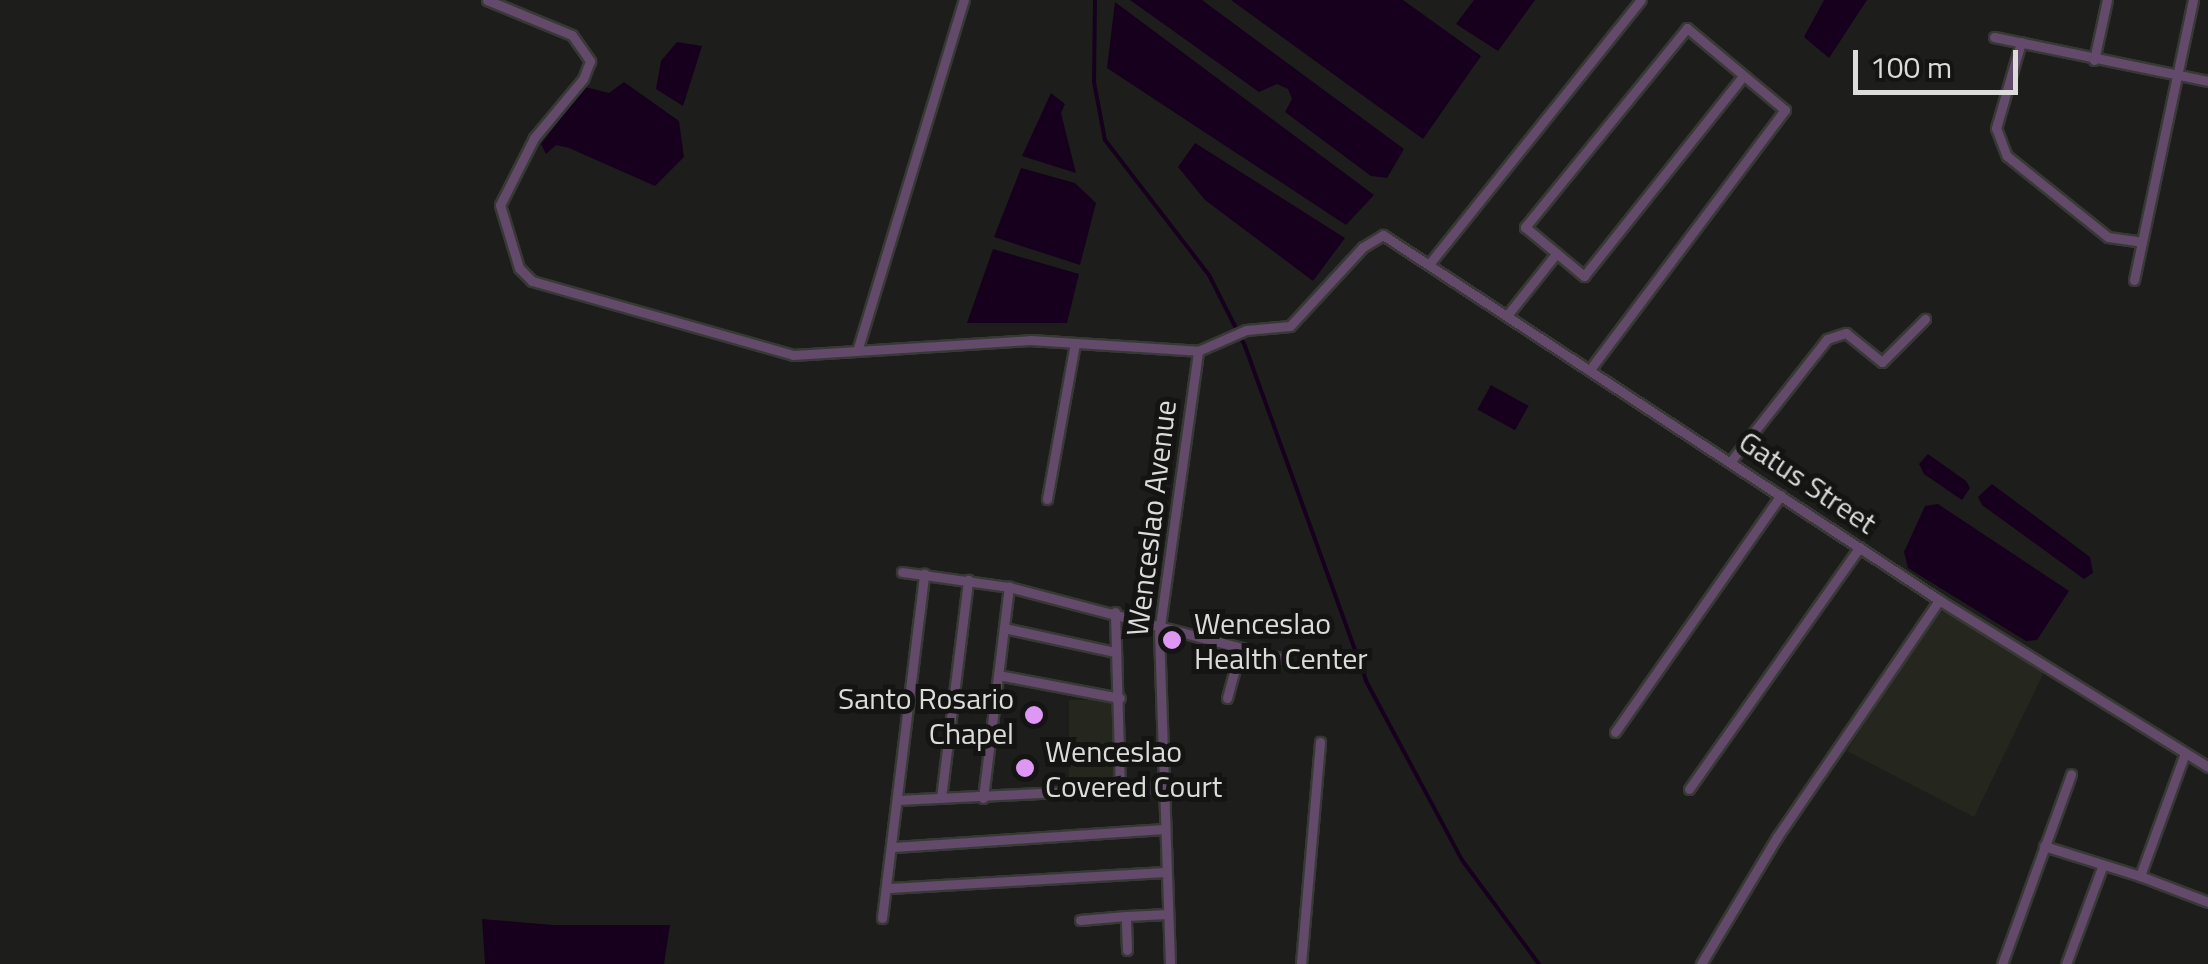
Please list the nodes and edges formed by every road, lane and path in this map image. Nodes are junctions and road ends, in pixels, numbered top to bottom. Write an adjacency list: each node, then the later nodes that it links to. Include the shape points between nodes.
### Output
1 (488, 0): 19 (street, via 572,35 590,61 534,138 500,205 518,268 532,281 793,356)
2 (964, 0): 19 (street)
3 (1641, 0): 14 (street)
4 (2107, 0): 8 (street)
5 (2194, 0): 9 (street)
6 (1994, 37): 7 (street)
7 (2021, 42): 8 (street); 12 (street, via 1996,128 2007,156 2108,238)
8 (2094, 60): 9 (street)
9 (2177, 75): 11 (street); 12 (street)
10 (1743, 76): 13 (street, via 1584,276); 13 (street, via 1687,28 1525,228); 21 (street, via 1785,110)
11 (2208, 81)
12 (2142, 242): 15 (street)
13 (1556, 254): 16 (street)
14 (1430, 263): 16 (street, Gatus Street); 20 (street, Gatus Street, via 1384,235 1363,247 1290,326 1246,330)
15 (2134, 280)
16 (1510, 313): 21 (street, Gatus Street)
17 (1925, 318): 22 (street, via 1882,362 1846,333 1827,339)
18 (1075, 343): 19 (street); 20 (street); 24 (street)
19 (858, 348)
20 (1198, 351): 32 (street, Wenceslao Avenue)
21 (1591, 368): 22 (street, Gatus Street)
22 (1731, 461): 23 (street, Gatus Street)
23 (1781, 495): 25 (street, Gatus Street); 40 (street)
24 (1047, 499)
25 (1860, 547): 30 (street, Gatus Street); 47 (street)
26 (902, 572): 27 (street)
27 (924, 574): 28 (street); 50 (street)
28 (968, 580): 29 (street); 48 (street)
29 (1008, 587): 31 (street); 33 (street)
30 (1939, 600): 42 (street, Gatus Street); 66 (street, via 1777,837)
31 (1114, 612): 32 (street); 35 (street)
32 (1160, 623): 34 (street); 45 (street, Wenceslao Avenue)
33 (1004, 628): 35 (street); 37 (street)
34 (1240, 650): 36 (street); 39 (street)
35 (1115, 652): 38 (street)
36 (1279, 658)
37 (998, 675): 38 (street); 49 (street)
38 (1120, 698): 46 (street)
39 (1227, 698)
40 (1614, 732)
41 (1320, 742): 65 (street)
42 (2186, 753): 43 (street, Gatus Street); 56 (street)
43 (2208, 767)
44 (2072, 774): 52 (street)
45 (1163, 787): 46 (street); 51 (street, Wenceslao Avenue)
46 (1120, 790): 49 (street)
47 (1689, 790)
48 (942, 798): 49 (street); 50 (street)
49 (984, 798)
50 (897, 800): 53 (street)
51 (1164, 829): 53 (street); 55 (street, Wenceslao Avenue)
52 (2044, 846): 54 (street); 67 (street)
53 (894, 847): 57 (street)
54 (2102, 868): 56 (street); 68 (street)
55 (1165, 872): 57 (street); 59 (street, Wenceslao Avenue)
56 (2140, 876): 58 (street)
57 (889, 888): 61 (street)
58 (2208, 902)
59 (1168, 914): 60 (street); 64 (street, Wenceslao Avenue)
60 (1126, 916): 62 (street); 63 (street)
61 (882, 918)
62 (1080, 920)
63 (1127, 950)
64 (1170, 964)
65 (1301, 964)
66 (1701, 964)
67 (2002, 964)
68 (2066, 964)

